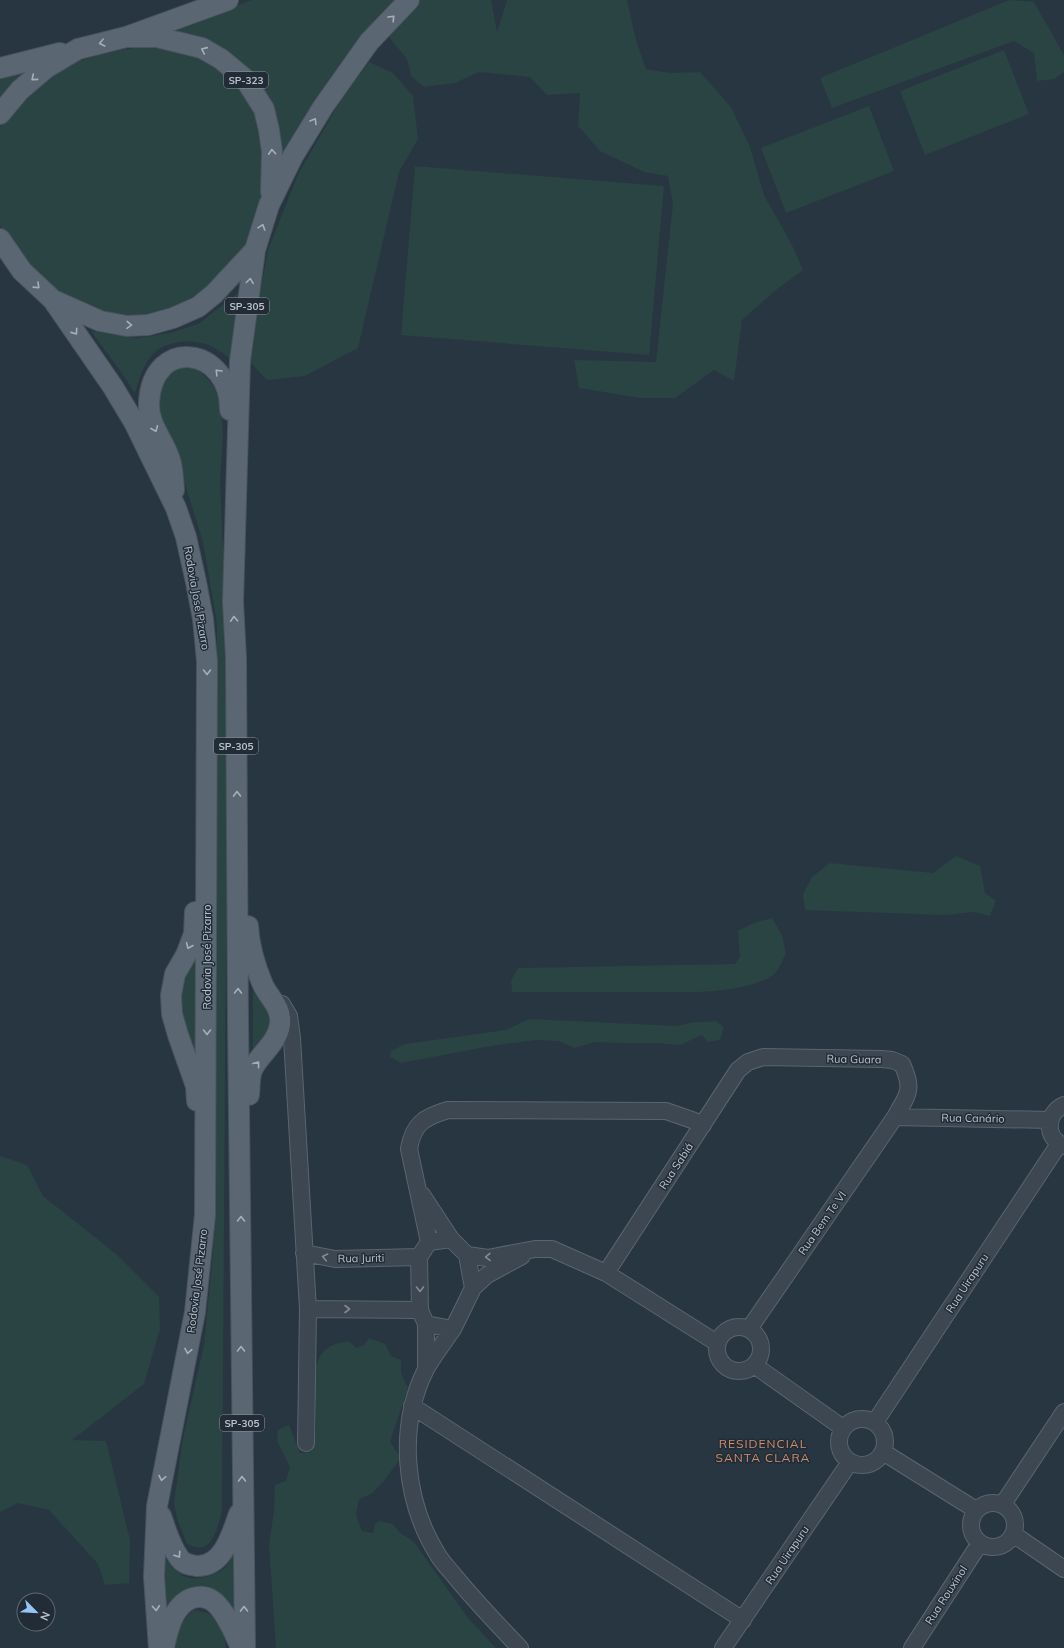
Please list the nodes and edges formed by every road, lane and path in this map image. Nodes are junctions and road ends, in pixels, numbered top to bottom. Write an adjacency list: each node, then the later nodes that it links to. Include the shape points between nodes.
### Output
1 (228, 0): 3 (main road, SP-323)
2 (409, 0): 7 (main road, SP-323, one-way to 2, via 293,156 323,106 369,42)
3 (126, 37): 4 (main road, SP-323, one-way to 4); 7 (main road, SP-323, one-way to 3, via 272,158 269,130 264,109 245,79 202,48 157,37)
4 (78, 49): 5 (main road, SP-323); 6 (main road, SP-323, one-way to 6, via 46,68 20,90)
5 (0, 68)
6 (0, 114)
7 (269, 205): 9 (main road, SP-323, one-way to 7)
8 (0, 239): 11 (main road, SP-323)
9 (255, 250): 12 (main road, SP-323, one-way to 9, via 100,321 127,326 148,325 173,318 198,306 214,294); 13 (main road, SP-305, one-way to 9, via 240,362)
10 (0, 257): 11 (main road, SP-323)
11 (22, 271): 12 (main road, SP-323, one-way to 12)
12 (53, 300): 14 (main road, Rodovia José Pizarro, one-way to 14, via 134,422)
13 (237, 491): 14 (main road, one-way to 14, via 229,460 230,404 227,386 222,376 208,363 196,358 184,357 168,361 159,370 152,385 149,404 153,426 170,460); 16 (main road, SP-305, one-way to 13, via 236,658 233,602)
14 (176, 508): 15 (main road, Rodovia José Pizarro, one-way to 15, via 186,537 196,582 207,661)
15 (206, 839): 26 (main road, Rodovia José Pizarro, one-way to 26); 26 (main road, one-way to 26, via 196,868 194,934 175,974 172,995 172,1014 196,1086)
16 (237, 864): 17 (main road, via 246,902 249,942 256,970); 27 (main road, one-way to 16)
17 (264, 988): 18 (main road, via 278,1011); 18 (street, via 281,1002 289,1016)
18 (282, 1040): 27 (main road, one-way to 18, via 248,1131 250,1078 253,1068); 31 (street)
19 (748, 1062): 21 (street, Rua Guara, via 763,1057 892,1060 902,1064 908,1077 910,1091); 23 (street, Rua Sabiá, via 738,1070)
20 (1064, 1106): 22 (street, via 1058,1109)
21 (895, 1117): 22 (street, Rua Canário); 39 (street, Rua Bem Te VI)
22 (1050, 1120): 24 (street, via 1050,1133)
23 (703, 1125): 25 (street, via 666,1111 448,1110 430,1115 418,1125 411,1138 409,1149); 34 (street, Rua Sabiá)
24 (1061, 1145): 45 (street, Rua Uirapuru)
25 (417, 1187): 28 (street); 29 (street)
26 (205, 1198): 52 (main road, Rodovia José Pizarro, one-way to 52, via 195,1312)
27 (240, 1198): 50 (main road, SP-305, one-way to 27)
28 (451, 1238): 29 (street); 32 (street)
29 (429, 1242): 33 (street)
30 (535, 1248): 32 (street, one-way to 32, via 488,1258); 34 (street, via 552,1249); 35 (street, via 488,1275)
31 (304, 1253): 33 (street, Rua Juriti, one-way to 31, via 335,1259); 36 (street)
32 (467, 1255): 35 (street)
33 (419, 1257): 37 (street, one-way to 37)
34 (606, 1273): 40 (street)
35 (473, 1288): 38 (street)
36 (308, 1309): 37 (street, one-way to 37); 47 (street)
37 (423, 1317): 38 (street); 42 (street, via 427,1344)
38 (453, 1329): 42 (street)
39 (749, 1329): 40 (street, via 730,1329); 41 (street, via 755,1333 761,1346 761,1353)
40 (717, 1343): 41 (street, via 718,1358 727,1368 741,1371)
41 (754, 1366): 46 (street)
42 (426, 1369): 43 (street)
43 (412, 1406): 57 (street); 62 (street, via 408,1458 412,1492 425,1529 438,1555 465,1589)
44 (1064, 1412): 51 (street)
45 (875, 1422): 46 (street, via 861,1418); 48 (street, via 884,1432 886,1439)
46 (843, 1428): 49 (street, via 840,1435 840,1450)
47 (306, 1443)
48 (883, 1452): 49 (street, via 872,1463 865,1465); 53 (street)
49 (850, 1462): 57 (street, Rua Uirapuru)
50 (242, 1504): 52 (main road, one-way to 50, via 180,1559 186,1564 200,1566 210,1564 219,1557 227,1544); 61 (main road, SP-305, one-way to 50)
51 (1003, 1504): 53 (street, via 989,1503); 54 (street, via 1015,1520)
52 (157, 1506): 58 (main road, Rodovia José Pizarro, one-way to 58, via 154,1577)
53 (976, 1510): 55 (street, via 971,1523 972,1531)
54 (1013, 1534): 55 (street, via 1005,1544 999,1546 986,1546); 56 (street)
55 (980, 1543): 64 (street, Rua Rouxinol)
56 (1064, 1569)
57 (743, 1620): 63 (street, Rua Uirapuru)
58 (159, 1648)
59 (164, 1648): 60 (main road, via 176,1611 192,1597 199,1596 208,1598 219,1606)
60 (241, 1648)
61 (245, 1648)
62 (520, 1648)
63 (723, 1648)
64 (912, 1648)

